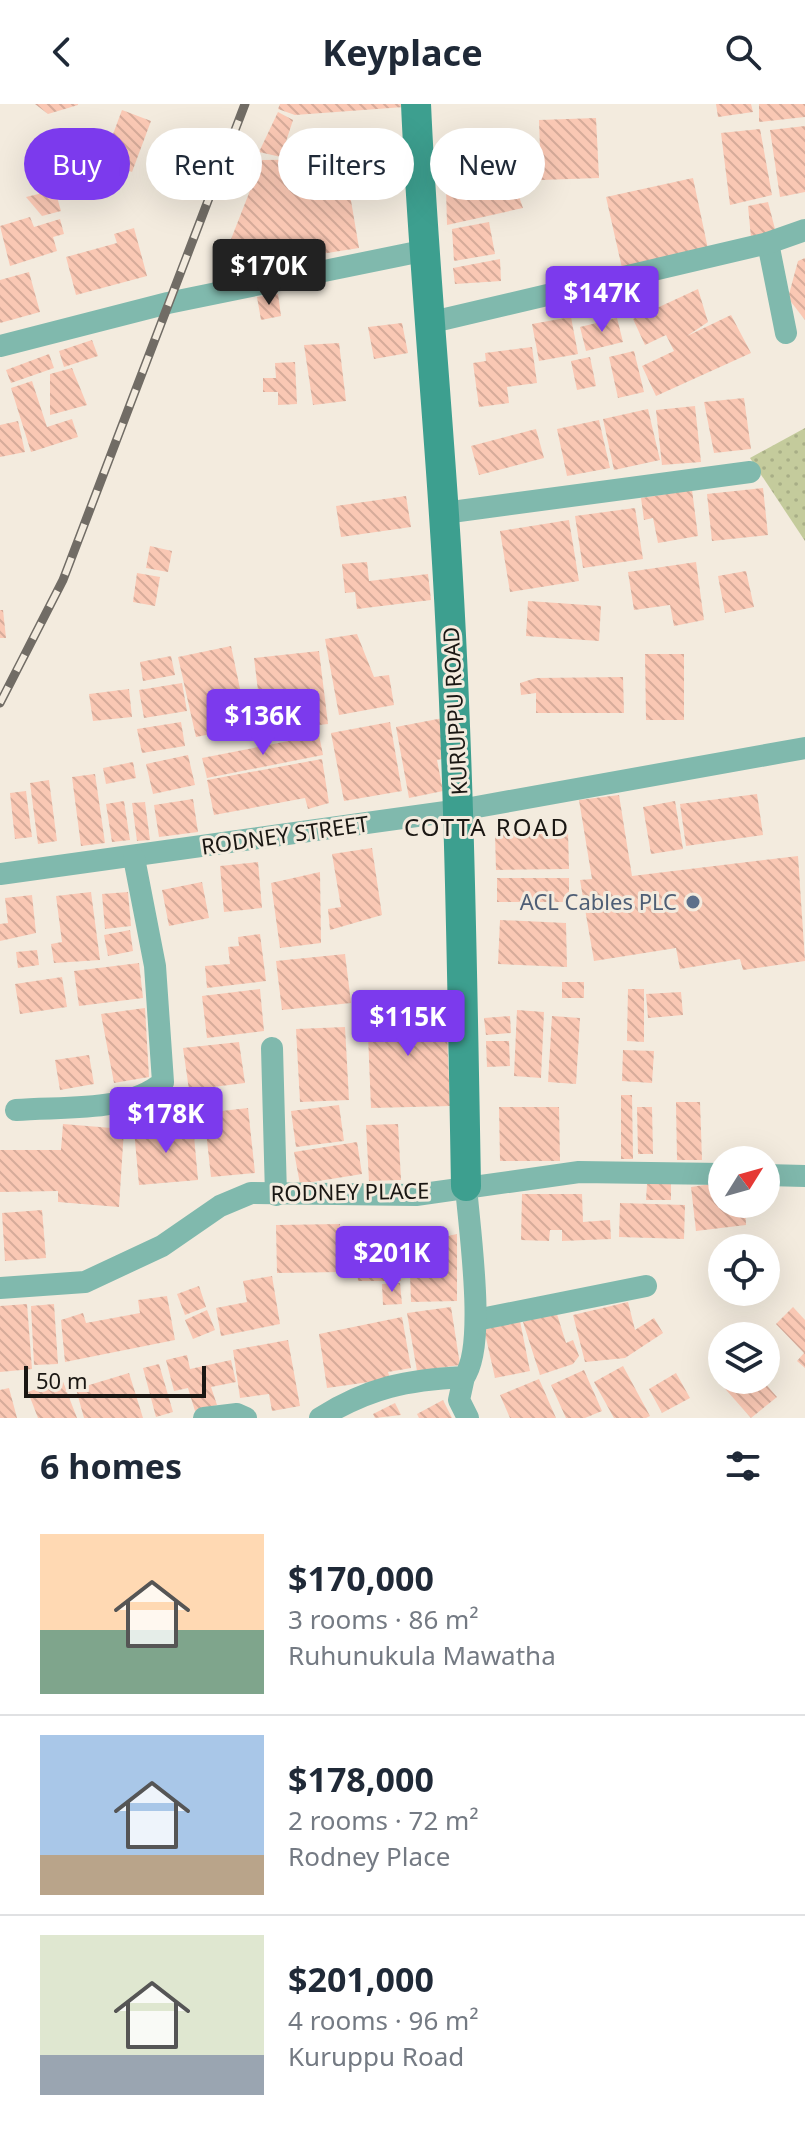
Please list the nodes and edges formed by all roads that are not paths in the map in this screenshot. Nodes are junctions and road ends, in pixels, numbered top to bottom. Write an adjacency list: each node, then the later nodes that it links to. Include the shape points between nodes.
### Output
1 (416, 104): 4 (street, KURUPPU ROAD)
2 (805, 230): 3 (street)
3 (768, 243): 5 (street); 6 (street)
4 (422, 251): 5 (street, KURUPPU ROAD); 7 (street, via 168,303)
5 (428, 323): 9 (street, KURUPPU ROAD)
6 (786, 333)
7 (0, 346)
8 (750, 472): 9 (street)
9 (444, 513): 11 (street, KURUPPU ROAD)
10 (805, 748): 11 (street, RODNEY STREET)
11 (460, 810): 12 (street, RODNEY STREET); 19 (street, KURUPPU ROAD)
12 (134, 858): 13 (street, RODNEY STREET); 15 (street, via 155,966 163,1082 148,1095 119,1101)
13 (0, 874)
14 (272, 1048): 20 (street)
15 (16, 1110)
16 (708, 1174): 19 (street, RODNEY PLACE, via 579,1172)
17 (780, 1175): 18 (street)
18 (805, 1176)
19 (466, 1186): 20 (street, RODNEY PLACE, via 416,1195); 23 (street, KURUPPU ROAD)
20 (276, 1195): 22 (street, RODNEY PLACE, via 251,1193 220,1206 162,1246 85,1282)
21 (646, 1286): 23 (street)
22 (0, 1288)
23 (476, 1320): 24 (street, KURUPPU ROAD)
24 (468, 1372): 27 (street, via 409,1380 355,1396); 28 (street, KURUPPU ROAD, via 459,1400)
25 (204, 1418): 26 (street)
26 (246, 1418)
27 (320, 1418)
28 (468, 1418)

